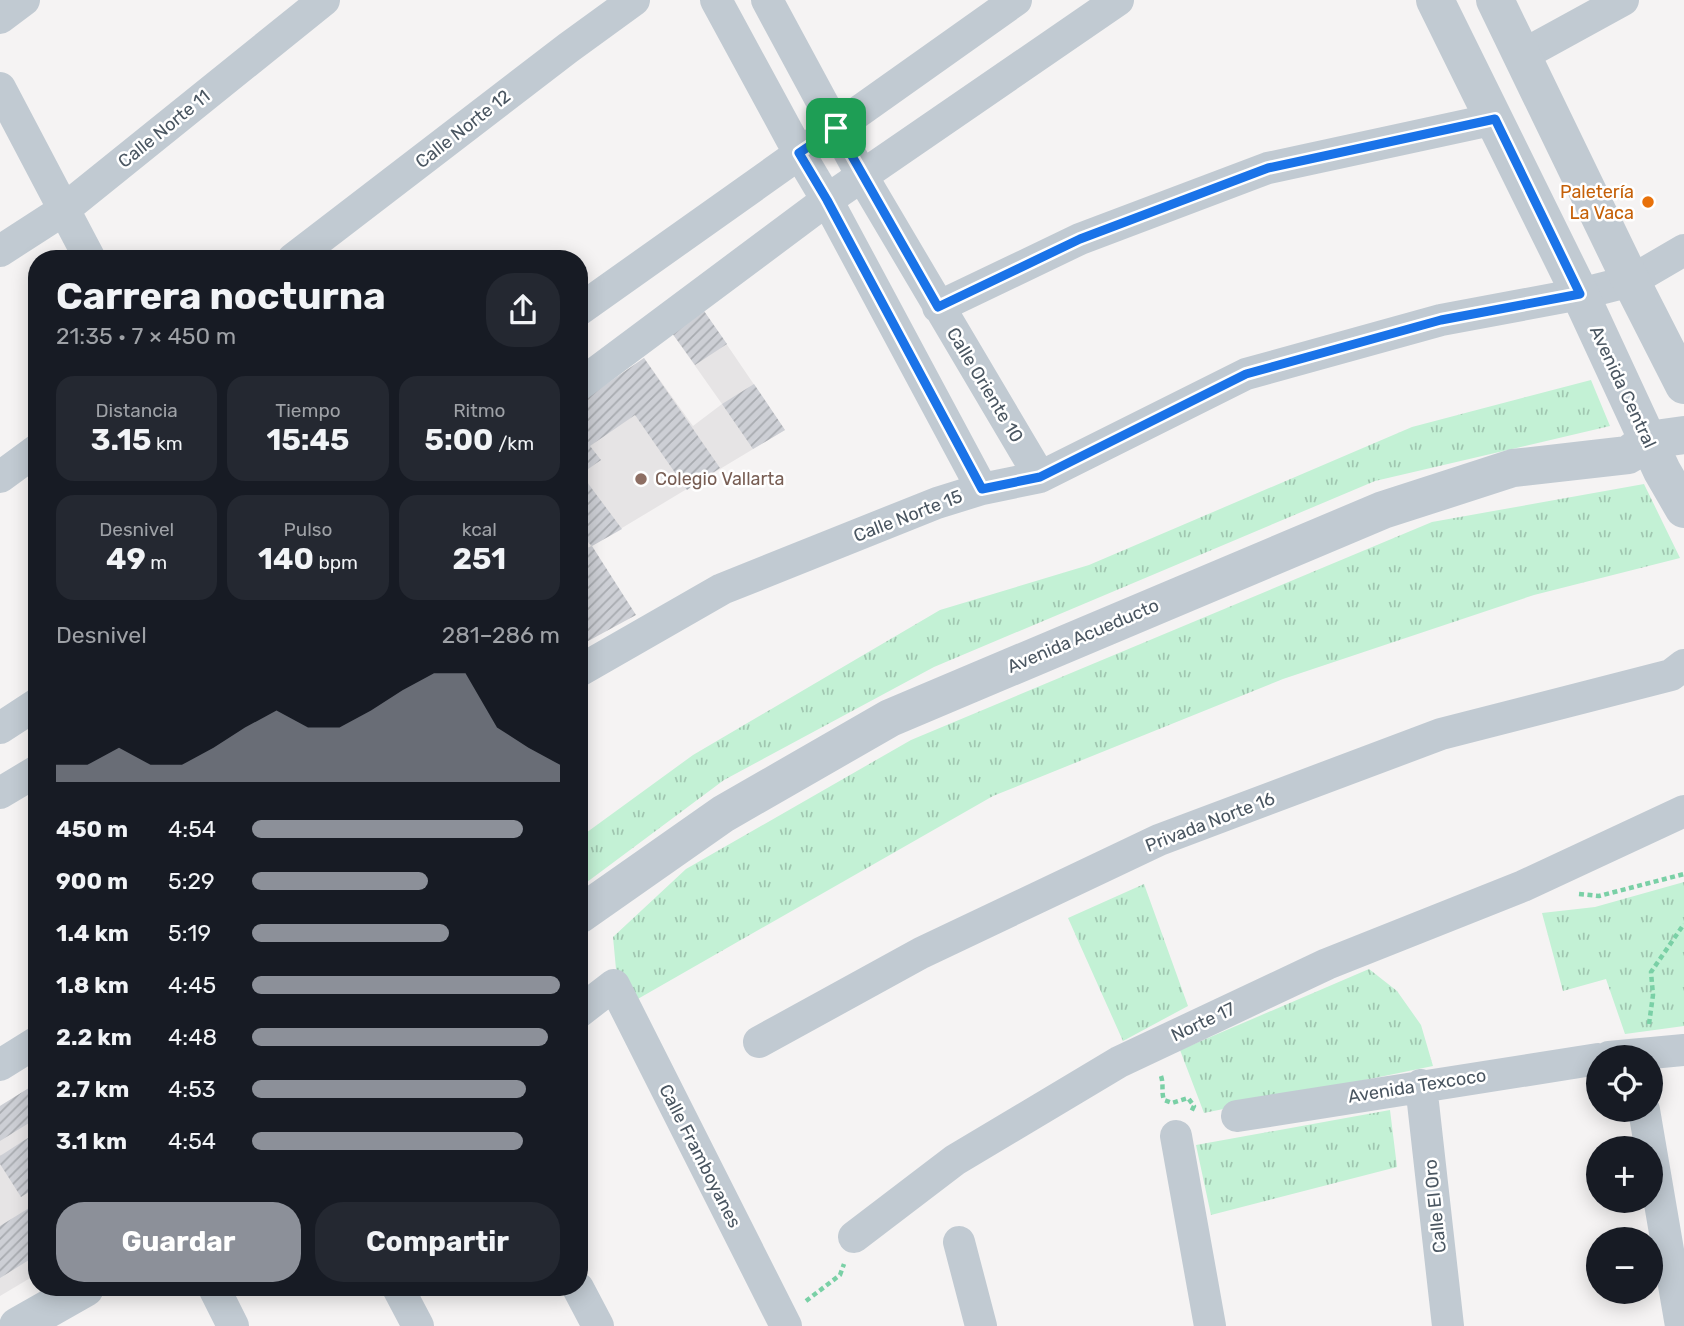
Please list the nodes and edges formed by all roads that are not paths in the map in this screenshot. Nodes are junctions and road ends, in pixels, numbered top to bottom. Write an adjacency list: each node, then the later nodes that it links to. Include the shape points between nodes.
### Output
1 (24, 0): 11 (street)
2 (324, 0): 19 (street, Calle Norte 11)
3 (634, 0): 21 (street, Calle Norte 12)
4 (716, 0): 16 (street)
5 (767, 0): 15 (street, Calle Oriente 10)
6 (1016, 0): 15 (street)
7 (1118, 0): 17 (street)
8 (1435, 0): 14 (street, Avenida Central)
9 (1495, 0): 12 (street)
10 (1623, 0): 12 (street)
11 (0, 18)
12 (1521, 56): 24 (street)
13 (0, 88): 19 (street)
14 (1495, 119): 25 (street, Avenida Central); 27 (street, via 1268,168 1080,239)
15 (836, 128): 16 (street); 17 (street, Calle Oriente 10)
16 (799, 153): 18 (street); 26 (street)
17 (862, 176): 18 (street); 27 (street, Calle Oriente 10)
18 (827, 200): 28 (street); 34 (street)
19 (62, 211): 20 (street); 23 (street, Calle Norte 11)
20 (84, 250)
21 (305, 250)
22 (1684, 250): 24 (street, Calle Norte 15)
23 (0, 251)
24 (1631, 281): 25 (street, Calle Norte 15); 29 (street)
25 (1580, 294): 30 (street, Avenida Central); 33 (street, Calle Norte 15, via 1441,320 1246,374)
26 (588, 304)
27 (938, 307): 33 (street, Calle Oriente 10)
28 (588, 378)
29 (1684, 385)
30 (1661, 454): 35 (street, Avenida Central); 43 (street, Avenida Acueducto, via 1513,468 1383,510 890,718 723,814)
31 (28, 457): 32 (street)
32 (0, 477)
33 (1040, 477): 34 (street, Calle Norte 15)
34 (982, 489): 36 (street, Calle Norte 15, via 722,589)
35 (1684, 509)
36 (588, 666)
37 (1680, 674): 45 (street, Privada Norte 16, via 1441,734 1159,840 920,953)
38 (28, 710): 39 (street)
39 (0, 728)
40 (28, 776): 41 (street)
41 (0, 793)
42 (1684, 811): 55 (street, Norte 17, via 1523,886 1326,964 1119,1062 955,1160)
43 (588, 909)
44 (588, 1005): 62 (street, Calle Framboyanes, via 614,985)
45 (759, 1042)
46 (28, 1048): 50 (street)
47 (1684, 1050): 48 (street)
48 (1663, 1052)
49 (1586, 1061): 51 (street, Avenida Texcoco)
50 (0, 1065)
51 (1422, 1085): 52 (street, Avenida Texcoco); 68 (street, Calle El Oro)
52 (1237, 1116)
53 (1646, 1122): 69 (street)
54 (1176, 1136): 67 (street)
55 (854, 1237)
56 (959, 1242): 66 (street)
57 (74, 1296): 61 (street)
58 (219, 1296): 63 (street)
59 (402, 1296): 64 (street)
60 (582, 1296): 65 (street)
61 (41, 1321)
62 (784, 1323)
63 (233, 1326)
64 (418, 1326)
65 (598, 1326)
66 (981, 1326)
67 (1210, 1326)
68 (1448, 1326)
69 (1681, 1326)

